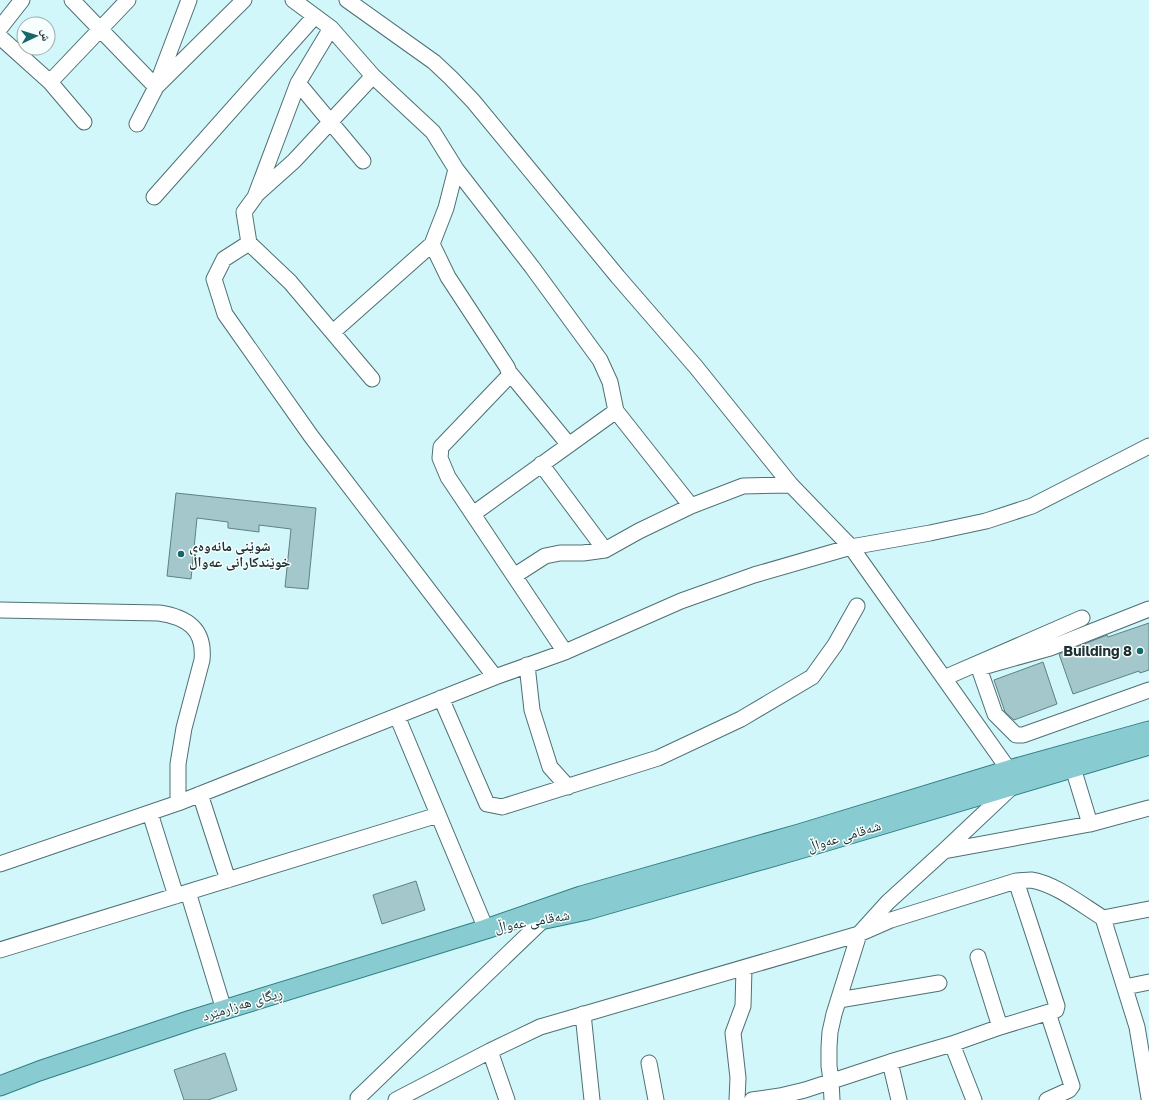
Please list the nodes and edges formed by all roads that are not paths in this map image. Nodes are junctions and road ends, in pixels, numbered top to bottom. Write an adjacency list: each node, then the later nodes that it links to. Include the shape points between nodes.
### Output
1 (22, 0): 9 (street)
2 (72, 0): 11 (street)
3 (128, 0): 11 (street)
4 (244, 0): 16 (street)
5 (293, 0): 8 (street)
6 (347, 0): 33 (street, via 434,62 473,101 696,367)
7 (184, 3): 16 (street)
8 (314, 16): 10 (street); 22 (street)
9 (0, 28)
10 (331, 28): 13 (street); 15 (street)
11 (100, 30): 14 (street); 16 (street)
12 (0, 37): 14 (street)
13 (373, 76): 18 (street); 21 (street, via 433,132)
14 (50, 82): 17 (street)
15 (298, 83): 18 (street); 23 (street)
16 (156, 87): 19 (street)
17 (84, 122)
18 (330, 122): 20 (street); 23 (street)
19 (137, 124)
20 (363, 162)
21 (456, 169): 25 (street, via 446,208); 29 (street, via 600,360 610,382)
22 (154, 197)
23 (254, 197): 24 (street, via 244,212)
24 (248, 243): 26 (street, via 290,282); 45 (street, via 224,259 214,279 225,314 311,436)
25 (432, 244): 26 (street); 27 (street, via 448,277)
26 (333, 332): 28 (street)
27 (509, 372): 30 (street); 35 (street, via 508,377 441,447 440,458 448,477)
28 (372, 379)
29 (616, 411): 30 (street); 34 (street)
30 (569, 445): 32 (street)
31 (1149, 446): 36 (street, via 1032,506 979,522)
32 (541, 464): 35 (street); 37 (street)
33 (791, 485): 34 (street, via 743,486); 36 (street)
34 (691, 506): 37 (street)
35 (473, 514): 38 (street)
36 (851, 547): 43 (street, via 754,575 681,601); 46 (street)
37 (605, 550): 38 (street, via 545,556)
38 (514, 576): 43 (street)
39 (857, 606): 54 (street, via 835,645 812,677 741,719 658,758)
40 (1149, 609): 47 (street, via 1050,648 980,668 995,714 1016,735 1023,735)
41 (0, 610): 56 (street, via 159,613 178,617 194,627 202,642 203,655 184,728 178,764)
42 (1082, 618): 46 (street)
43 (565, 652): 44 (street)
44 (527, 666): 45 (street); 54 (street, via 532,710 550,767)
45 (494, 677): 48 (street)
46 (944, 678): 53 (street)
47 (1149, 690)
48 (441, 698): 49 (street); 54 (street, via 487,804 502,807)
49 (397, 716): 55 (street); 59 (street)
50 (1149, 731): 53 (main road, شەقامی عەواڵ)
51 (1149, 745): 52 (main road, شەقامی عەواڵ)
52 (1072, 768): 53 (main road, شەقامی عەواڵ); 60 (street)
53 (1012, 777): 61 (street); 69 (main road, شەقامی عەواڵ, via 780,855 587,910); 71 (main road, شەقامی عەواڵ, via 581,896)
54 (568, 787)
55 (200, 794): 56 (street); 63 (street)
56 (178, 803): 58 (street)
57 (1149, 808): 60 (street)
58 (150, 813): 62 (street); 65 (street)
59 (438, 815): 63 (street); 71 (street)
60 (1090, 824): 61 (street)
61 (944, 851): 66 (street)
62 (0, 864)
63 (228, 880): 65 (street)
64 (1016, 881): 68 (street, via 1044,883); 70 (street); 81 (street, via 1057,1006 1056,1010)
65 (182, 894): 73 (street); 80 (street)
66 (888, 902): 70 (street, via 887,912); 72 (street)
67 (1149, 909): 68 (street)
68 (1103, 918): 78 (street)
69 (542, 920): 71 (main road, شەقامی عەواڵ); 91 (street)
70 (891, 920): 72 (street)
71 (486, 929): 80 (main road, ڕیگای هەزارمێرد)
72 (859, 934): 75 (street); 79 (street)
73 (0, 950)
74 (978, 957): 83 (street)
75 (744, 968): 82 (street); 96 (street, via 743,1006 733,1033 738,1078)
76 (1149, 982): 78 (street)
77 (939, 983): 79 (street)
78 (1125, 987): 90 (street, via 1137,1027)
79 (839, 1000): 88 (street, via 830,1032)
80 (224, 1010): 89 (main road, ڕیگای هەزارمێرد)
81 (1048, 1013): 83 (street); 101 (street, via 1072,1086 1069,1090)
82 (583, 1014): 85 (street, via 540,1027); 94 (street)
83 (1000, 1027): 84 (street)
84 (952, 1044): 86 (street); 100 (street)
85 (490, 1051): 92 (street); 93 (street)
86 (890, 1062): 88 (street); 99 (street)
87 (650, 1063): 95 (street)
88 (831, 1080): 97 (street, via 804,1090); 98 (street)
89 (0, 1086)
90 (1149, 1098)
91 (358, 1100)
92 (396, 1100)
93 (507, 1100)
94 (592, 1100)
95 (656, 1100)
96 (737, 1100)
97 (752, 1100)
98 (832, 1100)
99 (900, 1100)
100 (974, 1100)
101 (1047, 1100)

